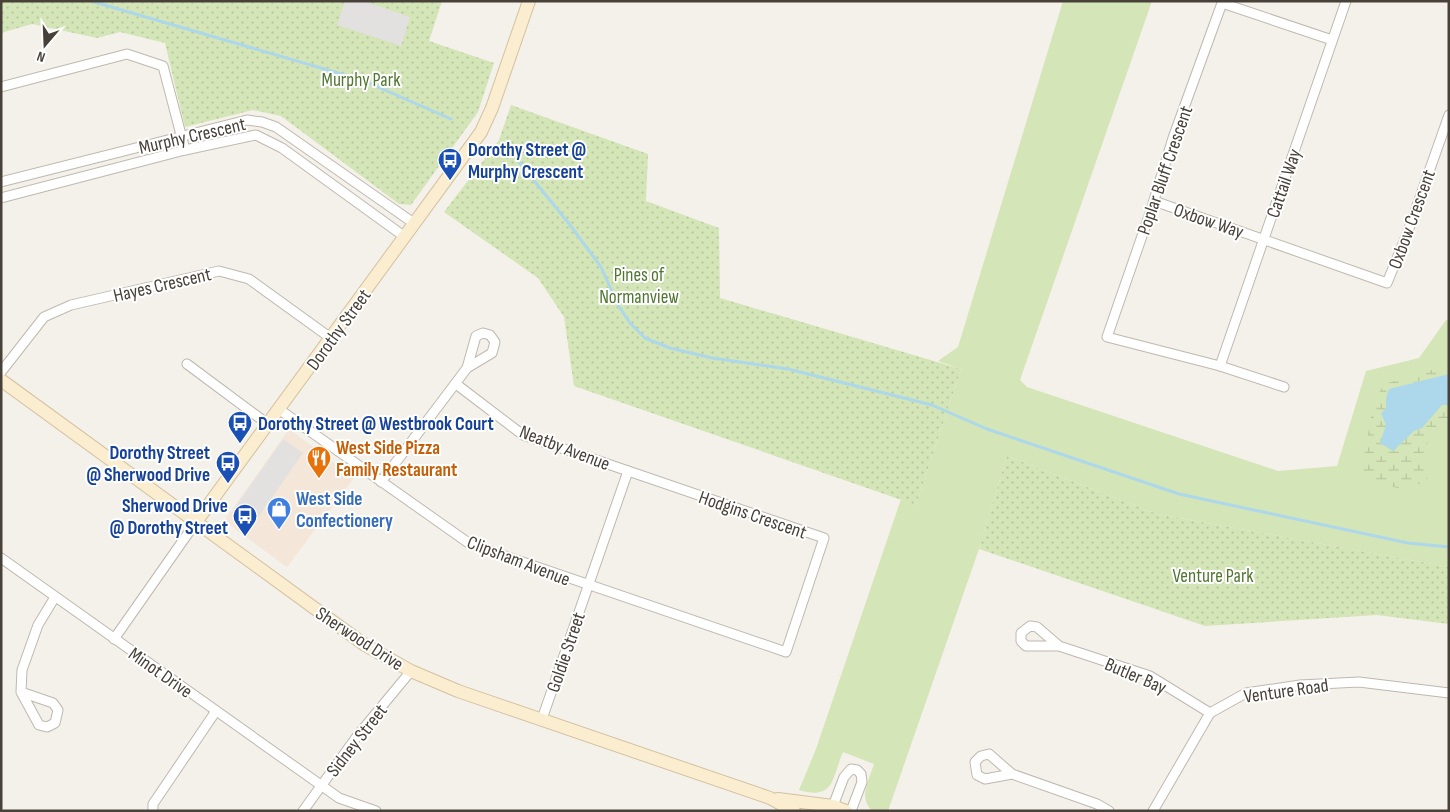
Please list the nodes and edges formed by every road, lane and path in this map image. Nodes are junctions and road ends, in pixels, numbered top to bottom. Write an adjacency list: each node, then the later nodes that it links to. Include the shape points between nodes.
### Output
1 (529, 1): 11 (street, Dorothy Street, via 481,132)
2 (1346, 1): 3 (street, Cattail Way)
3 (1332, 40): 10 (street, Poplar Bluff Crescent, via 1222,3); 13 (street, Cattail Way)
4 (1, 86): 6 (street, via 127,54 163,66)
5 (1449, 115): 13 (street, Oxbow Crescent, via 1387,283)
6 (182, 136): 7 (street); 8 (street, Murphy Crescent); 11 (street, Murphy Crescent, via 247,120 276,127)
7 (185, 150): 9 (street, Murphy Crescent); 12 (street, Murphy Crescent, via 256,135 268,139)
8 (1, 182)
9 (1, 198)
10 (1154, 201): 13 (street, Oxbow Way); 16 (street, Poplar Bluff Crescent, via 1107,337)
11 (415, 224): 12 (street, Dorothy Street)
12 (405, 237): 14 (street, Dorothy Street)
13 (1264, 239): 16 (street, Cattail Way)
14 (332, 339): 18 (street, Hayes Crescent, via 250,279 219,271 72,306 44,317); 22 (street, Dorothy Street)
15 (187, 364): 23 (street)
16 (1220, 366): 21 (street)
17 (467, 368): 20 (street)
18 (1, 372)
19 (1, 380): 26 (street, Sherwood Drive)
20 (456, 384): 24 (street, Neatby Avenue, via 523,435); 25 (street)
21 (1284, 387)
22 (280, 410): 23 (street, Dorothy Street); 25 (street, Clipsham Avenue)
23 (269, 425): 26 (street, Dorothy Street)
24 (628, 470): 28 (street, Goldie Street); 28 (street, Hodgins Crescent, via 824,538 786,652)
25 (381, 482): 28 (street, Clipsham Avenue, via 470,544)
26 (196, 522): 30 (street, Dorothy Street); 32 (street, Sherwood Drive, via 366,645)
27 (1, 558): 29 (street, Minot Drive)
28 (589, 586): 37 (street, Goldie Street)
29 (55, 597): 30 (street, Minot Drive); 33 (street, via 38,624 22,670)
30 (114, 639): 35 (street, Minot Drive)
31 (1059, 646): 36 (street, Butler Bay, via 1150,676)
32 (411, 671): 37 (street, Sherwood Drive, via 458,691); 39 (street, Sidney Street)
33 (22, 692): 33 (street, via 56,706 59,715 55,723 47,727 39,725)
34 (1449, 693): 36 (street, Venture Road, via 1359,682 1300,685 1246,693)
35 (216, 711): 39 (street, Minot Drive); 42 (street, via 153,804)
36 (1210, 713): 49 (street, Venture Road)
37 (542, 719): 40 (street, Sherwood Drive)
38 (1012, 774): 48 (street)
39 (321, 786): 43 (street, Sidney Street); 44 (street, Minot Drive, via 339,798)
40 (770, 798): 41 (street, Sherwood Drive); 45 (street, Sherwood Drive)
41 (832, 808): 46 (street, Sherwood Drive); 47 (street, via 844,777 851,769 862,774 862,782)
42 (153, 811)
43 (303, 811)
44 (376, 811)
45 (794, 811)
46 (846, 811)
47 (851, 811)
48 (1109, 811)
49 (1153, 811)

